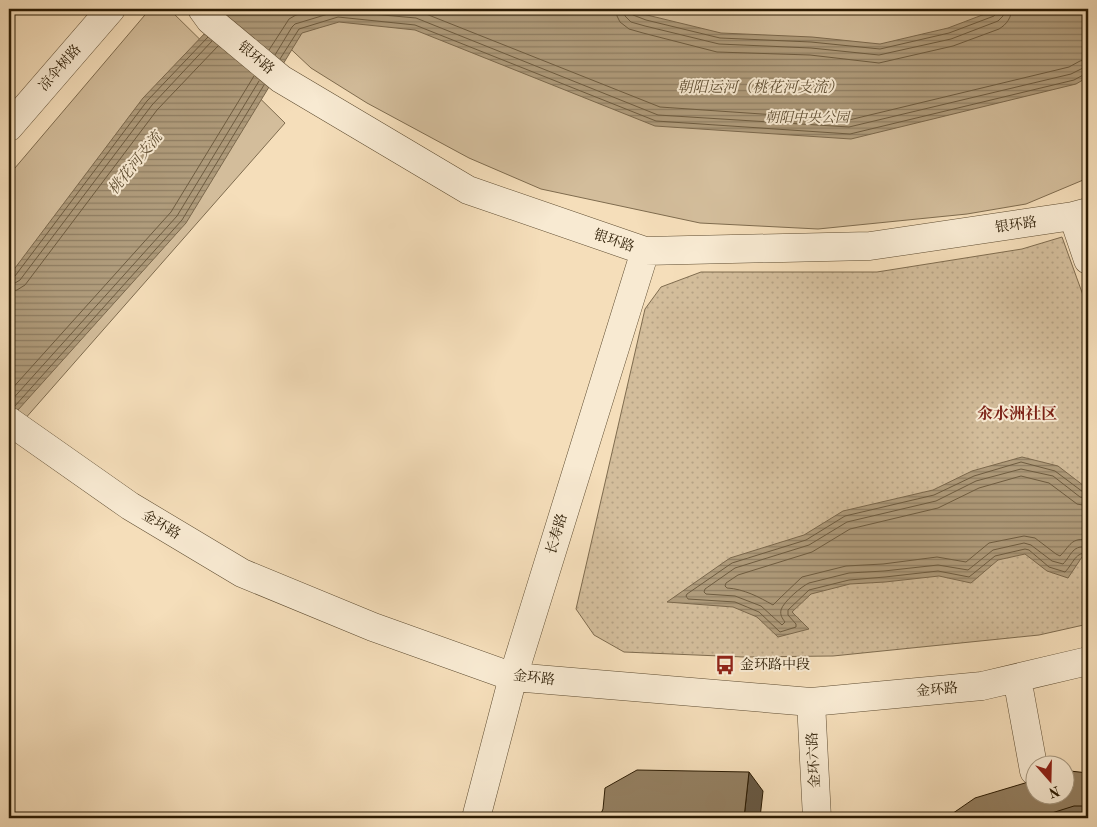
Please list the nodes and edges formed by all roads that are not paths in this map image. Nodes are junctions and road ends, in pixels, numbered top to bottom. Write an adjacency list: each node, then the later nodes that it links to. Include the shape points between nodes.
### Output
1 (111, 9): 3 (street, 凉伞树路)
2 (206, 14): 5 (street, 银环路, via 280,79 468,190)
3 (9, 127)
4 (1080, 214): 5 (street, 银环路, via 870,246); 6 (street)
5 (645, 251): 9 (street, 长寿路)
6 (1088, 260)
7 (9, 422): 9 (street, 金环路, via 130,506 242,573 373,627)
8 (1088, 661): 10 (street, 金环路)
9 (512, 677): 11 (street, 金环路); 13 (street, 长寿路)
10 (1017, 678): 11 (street, 金环路, via 982,686); 12 (street)
11 (811, 702): 14 (street, 金环六路)
12 (1027, 754)
13 (476, 818)
14 (816, 818)

